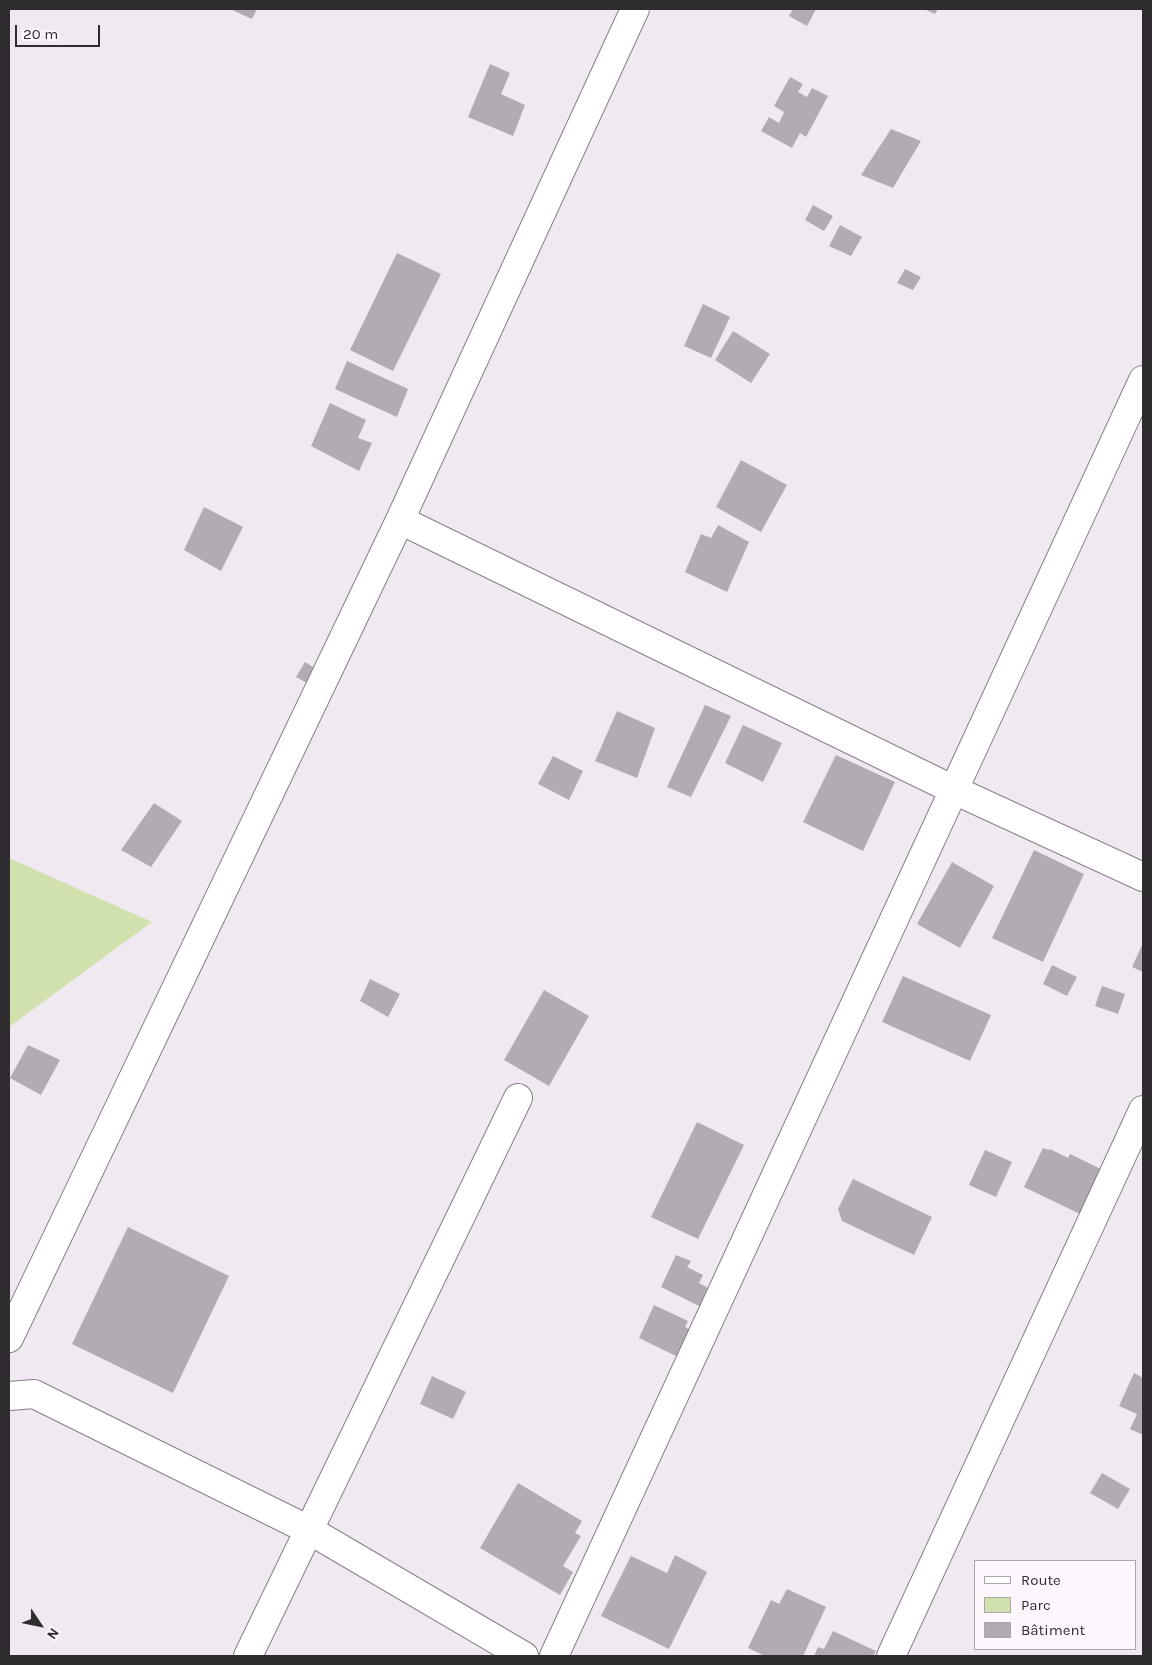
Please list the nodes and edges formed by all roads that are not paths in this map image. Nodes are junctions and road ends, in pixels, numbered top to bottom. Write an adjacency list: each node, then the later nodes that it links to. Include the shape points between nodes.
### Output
1 (635, 9): 3 (street)
2 (1143, 380): 4 (street)
3 (400, 520): 4 (street); 8 (street)
4 (954, 790): 5 (street); 13 (street)
5 (1143, 877)
6 (518, 1098): 10 (street)
7 (1143, 1110): 14 (street)
8 (9, 1338)
9 (9, 1396): 10 (street, via 34,1394)
10 (309, 1530): 11 (street); 12 (street)
11 (248, 1656)
12 (524, 1656)
13 (554, 1656)
14 (891, 1656)

